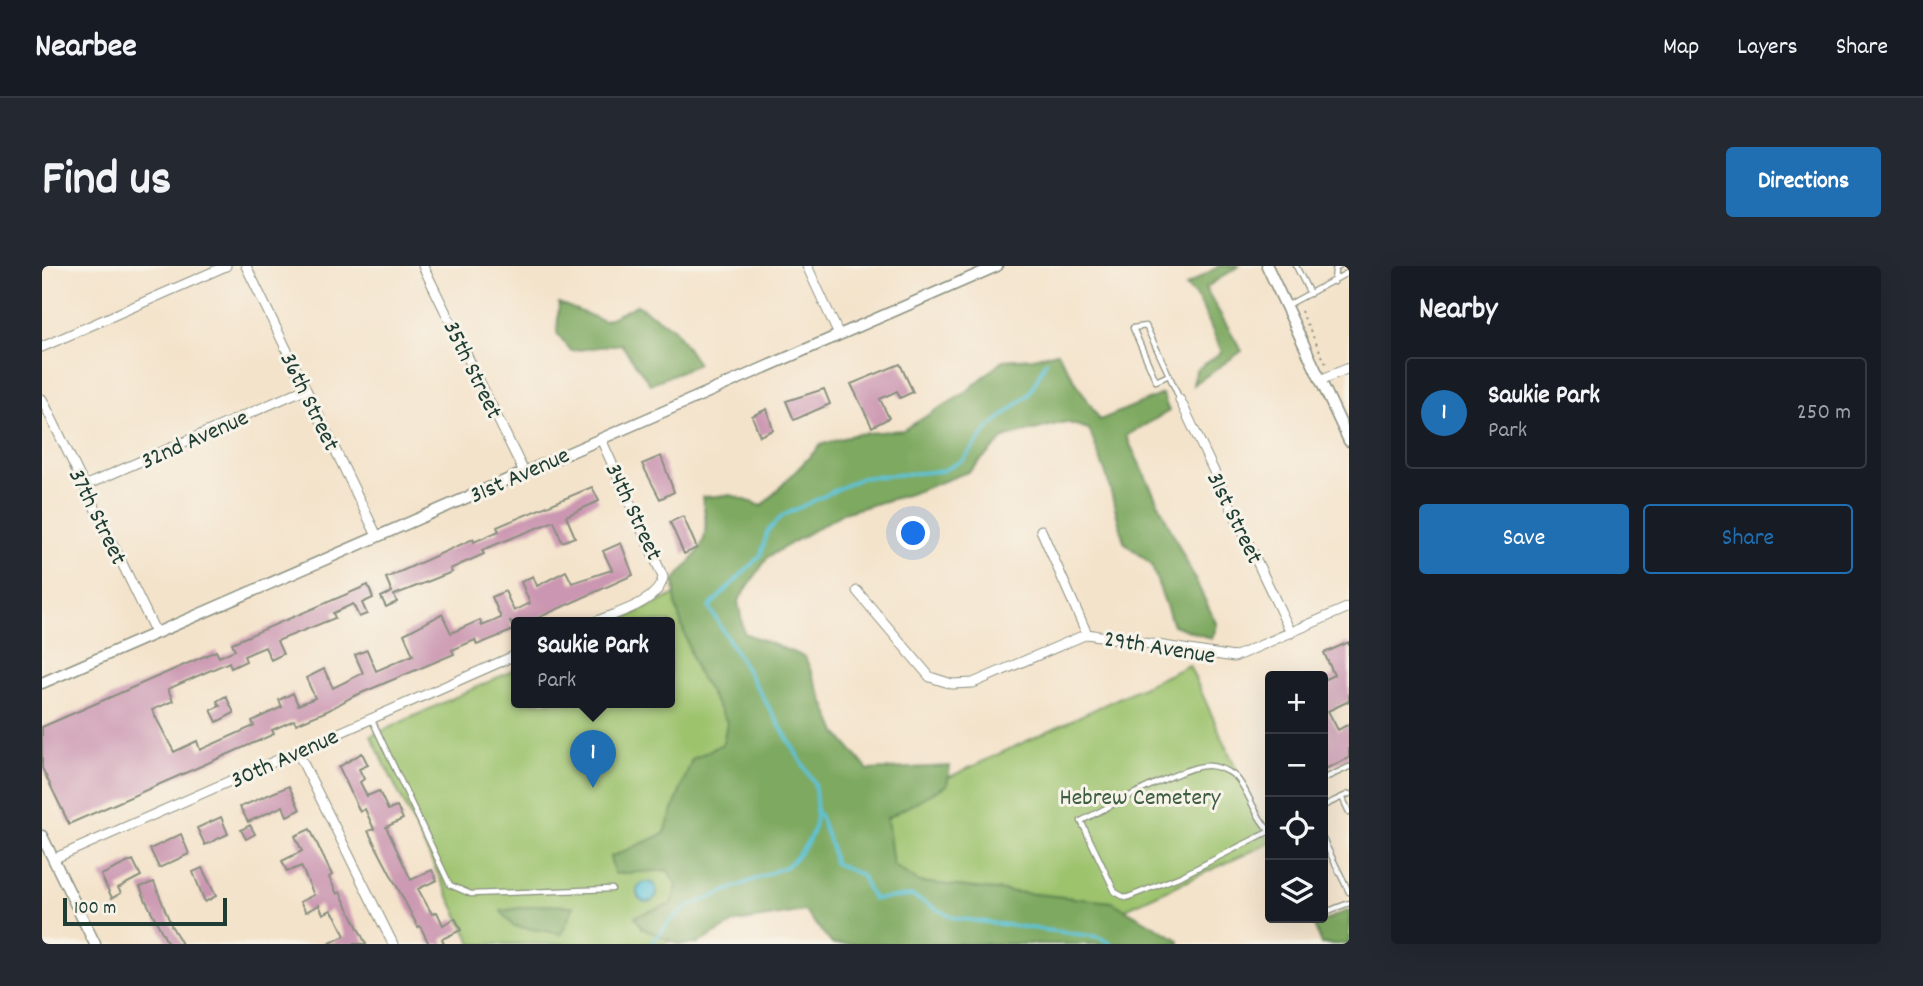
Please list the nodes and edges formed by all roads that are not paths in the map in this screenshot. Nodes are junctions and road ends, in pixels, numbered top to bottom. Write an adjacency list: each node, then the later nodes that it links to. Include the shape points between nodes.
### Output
1 (226, 266): 14 (street)
2 (246, 266): 18 (street, 36th Street)
3 (424, 266): 23 (street, 35th Street)
4 (807, 266): 13 (street)
5 (997, 266): 13 (street, 31st Avenue)
6 (1267, 266): 12 (street)
7 (1296, 266): 11 (lane)
8 (1339, 266): 10 (lane)
9 (1349, 272): 10 (lane)
10 (1334, 282): 11 (lane)
11 (1310, 294): 12 (lane)
12 (1291, 304): 17 (street)
13 (839, 335): 21 (street, 31st Avenue)
14 (42, 347)
15 (1349, 368): 17 (street)
16 (1169, 375): 16 (lane, via 1146,326 1133,328 1156,381); 20 (lane)
17 (1321, 380): 22 (street)
18 (305, 389): 24 (street, 32nd Avenue); 26 (street, 36th Street)
19 (42, 399): 24 (street, 37th Street)
20 (1180, 400): 32 (street, 31st Street)
21 (601, 439): 23 (street, 31st Avenue); 29 (street, 34th Street, via 661,567 662,584 642,602)
22 (1349, 441)
23 (524, 472): 26 (street, 31st Avenue)
24 (84, 486): 30 (street, 37th Street)
25 (1041, 530): 31 (street)
26 (377, 536): 30 (street, 31st Avenue)
27 (857, 591): 31 (street, via 930,677 952,684 973,683)
28 (1349, 607): 32 (street, 29th Avenue)
29 (607, 617)
30 (156, 633): 34 (street, 31st Avenue)
31 (1087, 634): 32 (street, 29th Avenue, via 1234,657)
32 (1292, 634)
33 (511, 657): 35 (street, 30th Avenue)
34 (42, 682)
35 (371, 719): 36 (street, 30th Avenue); 47 (lane, via 450,885 471,894)
36 (297, 751): 46 (street, 30th Avenue); 52 (street)
37 (1349, 767): 38 (lane)
38 (1328, 777)
39 (1349, 794): 40 (lane)
40 (1342, 797): 41 (lane); 42 (lane)
41 (1328, 804)
42 (1349, 812)
43 (1270, 831): 43 (lane, via 1126,898 1115,892 1081,821 1186,771 1209,765 1239,780)
44 (42, 836): 46 (street)
45 (1328, 849): 48 (lane)
46 (53, 859): 51 (street)
47 (611, 889)
48 (1349, 892)
49 (1349, 903): 50 (lane)
50 (1328, 911)
51 (95, 944)
52 (393, 944)

